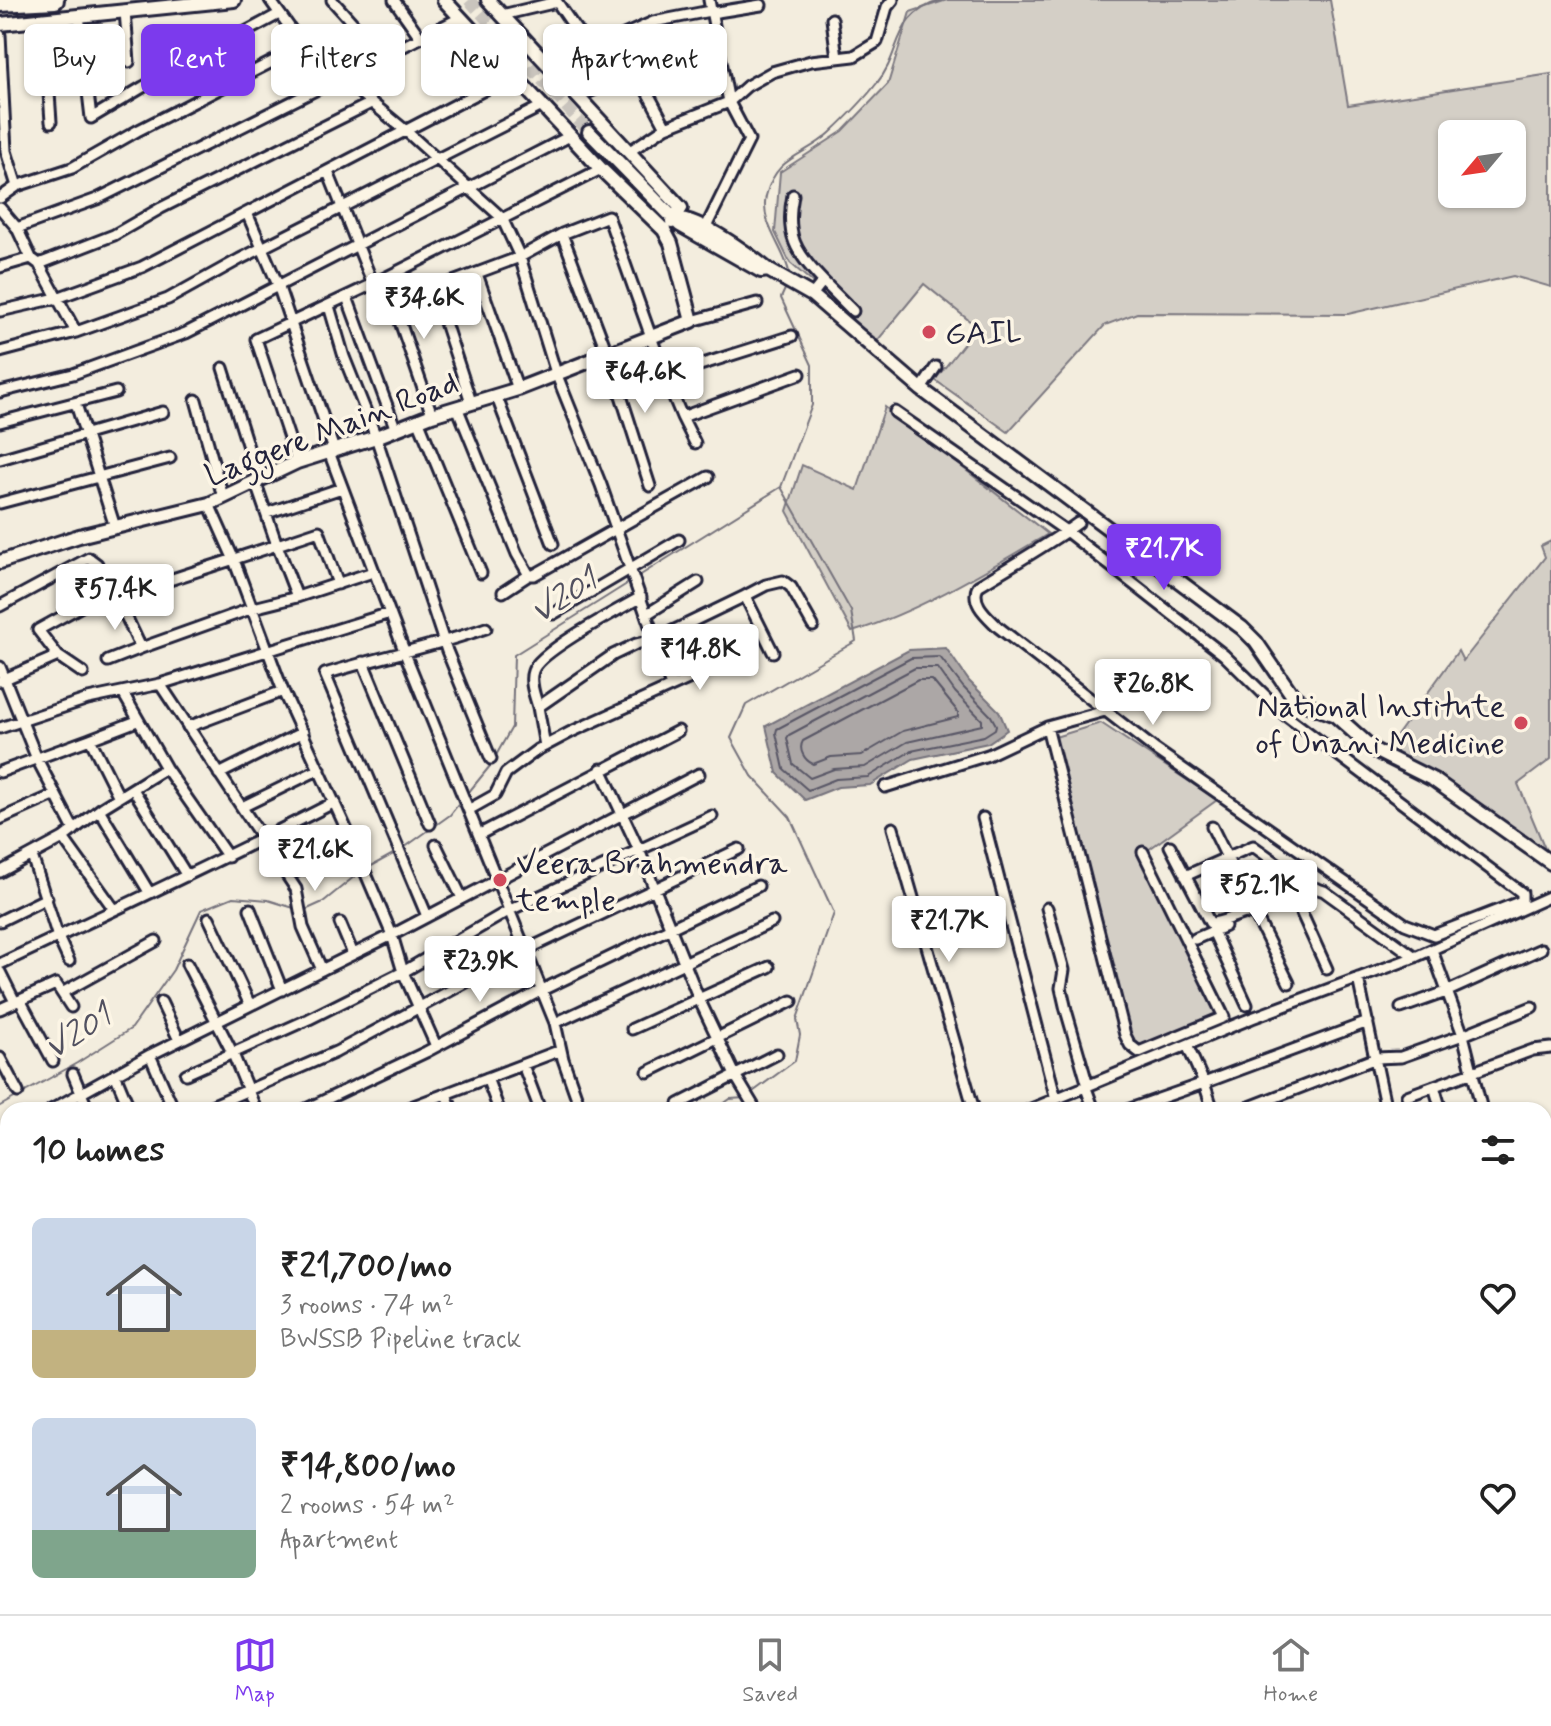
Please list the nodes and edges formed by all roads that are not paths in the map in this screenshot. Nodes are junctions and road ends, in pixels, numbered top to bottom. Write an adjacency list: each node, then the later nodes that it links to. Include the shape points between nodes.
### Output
1 (55, 0): 11 (highway)
2 (234, 0): 14 (street)
3 (270, 0): 15 (street)
4 (332, 0): 23 (street)
5 (394, 0): 26 (street)
6 (444, 0): 18 (street)
7 (488, 0): 17 (street)
8 (568, 0): 10 (street)
9 (893, 0): 29 (street, via 877,42 854,56)
10 (557, 2): 13 (street, via 590,50 653,22); 17 (street)
11 (0, 3)
12 (761, 5): 13 (street)
13 (710, 8)
14 (125, 11): 16 (street); 30 (street)
15 (279, 14): 16 (street, via 91,118); 22 (street)
16 (79, 15): 20 (street)
17 (502, 15): 28 (street)
18 (460, 18): 24 (street); 26 (street)
19 (832, 19): 29 (street)
20 (44, 20): 21 (street); 42 (street)
21 (0, 24)
22 (286, 24)
23 (353, 24)
24 (466, 24)
25 (0, 35): 51 (street, via 6,151)
26 (420, 37): 27 (street)
27 (405, 44)
28 (543, 58)
29 (837, 58): 39 (street, via 772,72)
30 (129, 62)
31 (271, 62): 51 (street, via 72,168)
32 (527, 90): 41 (street)
33 (727, 92): 39 (street)
34 (303, 96): 61 (street, via 97,199)
35 (363, 96): 40 (street)
36 (473, 96): 44 (street)
37 (579, 96): 47 (street)
38 (649, 96): 43 (street)
39 (729, 102): 43 (street); 62 (street, via 749,140)
40 (371, 103): 44 (street); 68 (street, via 114,235)
41 (542, 106): 46 (street); 48 (street)
42 (51, 122)
43 (666, 127): 47 (street)
44 (406, 131): 48 (street); 50 (street)
45 (589, 132): 59 (street)
46 (570, 136): 49 (street); 52 (street)
47 (630, 151): 59 (street, via 681,208)
48 (439, 161): 52 (street); 56 (street)
49 (601, 169): 58 (street); 63 (street)
50 (328, 172): 56 (street); 57 (street)
51 (17, 186): 54 (street)
52 (471, 188): 58 (street); 65 (street)
53 (793, 195): 73 (street, via 788,219 792,234 802,257)
54 (0, 198)
55 (0, 208): 61 (street)
56 (342, 209): 65 (street); 66 (street)
57 (247, 213): 66 (street); 78 (street, via 142,267)
58 (502, 218): 67 (street); 72 (street)
59 (676, 218): 62 (street); 63 (street); 70 (street, via 761,271)
60 (0, 226): 61 (street)
61 (14, 226): 68 (street)
62 (705, 229): 70 (street)
63 (664, 230): 83 (street)
64 (562, 234): 67 (street); 86 (street, via 608,216); 89 (street)
65 (358, 245): 74 (street); 75 (street)
66 (263, 248): 75 (street); 85 (street, via 168,299)
67 (520, 257): 71 (street); 92 (street)
68 (35, 261): 69 (street); 78 (street)
69 (0, 267)
70 (768, 270): 76 (street)
71 (477, 274): 95 (street); 101 (street, via 430,286)
72 (385, 278): 74 (street); 106 (street)
73 (823, 281): 76 (street); 82 (street)
74 (373, 284): 77 (street)
75 (278, 285): 84 (street); 97 (street, via 171,340 73,374)
76 (812, 295): 96 (street)
77 (347, 297): 80 (street); 110 (street)
78 (57, 298): 81 (street); 85 (street)
79 (757, 303): 83 (street)
80 (329, 306): 84 (street); 112 (street)
81 (0, 311)
82 (853, 311)
83 (692, 321): 86 (street, Laggere Main Road)
84 (292, 323): 114 (street); 117 (street, via 256,339)
85 (76, 332): 88 (street)
86 (650, 336): 89 (street, Laggere Main Road); 94 (street)
87 (792, 336): 94 (street)
88 (0, 352)
89 (608, 355): 92 (street, Laggere Main Road); 121 (street)
90 (936, 367): 96 (street)
91 (223, 368): 120 (street)
92 (556, 373): 95 (street, Laggere Main Road); 129 (street)
93 (800, 374): 107 (street)
94 (665, 376): 107 (street)
95 (518, 389): 99 (street, Laggere Main Road)
96 (921, 389): 218 (street, via 1242,628 1298,700 1335,715 1374,750 1434,780)
97 (0, 392)
98 (116, 392): 102 (street)
99 (496, 395): 101 (street, Laggere Main Road); 132 (street)
100 (196, 400): 123 (street)
101 (471, 402): 103 (street, Laggere Main Road)
102 (76, 404): 108 (street); 111 (street)
103 (457, 407): 106 (street, Laggere Main Road); 139 (street)
104 (163, 412): 111 (street)
105 (895, 412): 130 (street)
106 (432, 415): 109 (street, Laggere Main Road)
107 (682, 417): 113 (street)
108 (0, 422)
109 (419, 422): 110 (street, Laggere Main Road); 138 (street)
110 (396, 430): 112 (street, Laggere Main Road)
111 (84, 434): 116 (street); 118 (street)
112 (376, 437): 114 (street, Laggere Main Road); 155 (street)
113 (695, 443)
114 (332, 451): 117 (street, Laggere Main Road); 122 (street)
115 (170, 458): 118 (street)
116 (0, 459)
117 (297, 462): 120 (street, Laggere Main Road)
118 (98, 477): 124 (street); 128 (street)
119 (708, 477): 129 (street)
120 (256, 480): 123 (street, Laggere Main Road); 126 (street)
121 (650, 486)
122 (342, 488): 126 (street); 137 (street)
123 (223, 497): 125 (street, Laggere Main Road)
124 (0, 503)
125 (209, 504): 128 (street, Laggere Main Road); 134 (street)
126 (267, 513): 133 (street)
127 (1078, 523): 130 (street)
128 (115, 527): 135 (street, Laggere Main Road)
129 (616, 529): 136 (street); 139 (street)
130 (1066, 531): 172 (street, via 978,586 976,599 998,627); 172 (street, via 1224,655 1285,715 1522,893 1522,901 1434,935 1405,924)
131 (679, 540): 136 (street)
132 (553, 544)
133 (277, 545): 134 (street); 141 (street, via 319,531); 145 (street)
134 (234, 560): 143 (street); 148 (street)
135 (0, 562)
136 (631, 569): 146 (street); 150 (street)
137 (373, 572): 141 (street); 149 (street)
138 (481, 573)
139 (529, 575): 142 (street)
140 (698, 582): 151 (street)
141 (338, 584): 145 (street)
142 (503, 592)
143 (112, 594): 147 (street, via 89,558); 156 (street); 160 (street, via 38,630)
144 (745, 596): 152 (street, via 783,581); 154 (street); 159 (street)
145 (297, 597): 148 (street)
146 (641, 597): 151 (street); 171 (street, via 538,662 532,672)
147 (0, 606)
148 (253, 608): 156 (street); 157 (street)
149 (390, 613): 157 (street); 158 (street)
150 (553, 614)
151 (647, 614): 154 (street)
152 (813, 626)
153 (486, 628): 155 (street)
154 (656, 639): 168 (street); 171 (street, via 613,655)
155 (445, 643): 158 (street); 183 (street)
156 (141, 648): 161 (street)
157 (267, 650): 167 (street); 169 (street)
158 (405, 651): 162 (street); 194 (street)
159 (773, 652)
160 (58, 656): 165 (street); 166 (street)
161 (108, 661)
162 (363, 662): 202 (street); 237 (street, via 325,674)
163 (0, 667): 166 (street)
164 (715, 667): 168 (street)
165 (83, 673)
166 (2, 680): 173 (street)
167 (160, 684): 170 (street); 175 (street)
168 (671, 686): 181 (street)
169 (283, 691): 175 (street); 179 (street)
170 (123, 693): 173 (street); 174 (street)
171 (538, 707): 181 (street)
172 (1105, 711): 176 (street)
173 (21, 719): 177 (street); 182 (street)
174 (137, 721): 180 (street); 184 (street)
175 (188, 727): 188 (street)
176 (1047, 727): 190 (street, via 988,755); 214 (street, via 1125,1035 1139,1052 1224,1017)
177 (0, 728)
178 (678, 731): 186 (street)
179 (303, 732): 185 (street); 188 (street)
180 (90, 739): 182 (street); 193 (street)
181 (545, 746): 194 (street, via 506,773 495,795)
182 (37, 759): 187 (street); 192 (street)
183 (491, 759)
184 (166, 768): 191 (street); 216 (street)
185 (320, 769): 195 (street); 196 (street)
186 (601, 769): 198 (street); 206 (street)
187 (0, 772)
188 (219, 774): 196 (street)
189 (699, 774): 198 (street)
190 (885, 787)
191 (133, 789): 193 (street); 221 (street)
192 (54, 795): 201 (street); 205 (street)
193 (119, 797): 197 (street)
194 (467, 801): 206 (street)
195 (335, 802): 208 (street); 211 (street)
196 (242, 807): 208 (street)
197 (100, 811): 205 (street); 227 (street)
198 (621, 814): 213 (street); 223 (street)
199 (712, 816): 213 (street)
200 (983, 818): 312 (street)
201 (0, 819)
202 (430, 824)
203 (1212, 827): 217 (street)
204 (893, 828): 327 (street)
205 (74, 830): 207 (street)
206 (480, 834): 223 (street)
207 (63, 838): 215 (street); 233 (street)
208 (264, 839): 216 (street); 220 (street)
209 (436, 845): 231 (street)
210 (1170, 846): 222 (street)
211 (355, 848): 220 (street); 244 (street)
212 (739, 849): 226 (street)
213 (639, 850): 226 (street); 235 (street)
214 (1143, 852)
215 (32, 856): 219 (street); 230 (street)
216 (228, 857): 221 (street)
217 (1226, 857): 222 (street); 225 (street, via 1253,846); 236 (street)
218 (1551, 863)
219 (0, 872)
220 (287, 875): 259 (street)
221 (187, 876): 227 (street)
222 (1185, 876): 236 (street, via 1210,923)
223 (497, 879): 231 (street); 235 (street)
224 (758, 886): 242 (street)
225 (1309, 886): 228 (street); 252 (street, via 1324,891)
226 (654, 888): 242 (street); 249 (street)
227 (149, 892): 233 (street)
228 (1293, 894): 236 (street); 258 (street)
229 (1551, 896): 250 (street)
230 (47, 898): 239 (street); 245 (street)
231 (462, 898): 237 (street)
232 (1047, 908): 306 (street)
233 (114, 909): 245 (street)
234 (250, 909): 264 (street)
235 (510, 910): 249 (street); 261 (street)
236 (1254, 912): 243 (street); 263 (street)
237 (427, 916): 244 (street)
238 (209, 918): 272 (street)
239 (0, 921)
240 (772, 922): 254 (street)
241 (340, 923): 251 (street)
242 (669, 928): 254 (street); 265 (street)
243 (1213, 931): 246 (street); 273 (street)
244 (392, 935): 251 (street); 261 (street)
245 (58, 937): 253 (street); 255 (street)
246 (1195, 939)
247 (156, 941): 267 (street)
248 (1541, 949): 266 (street)
249 (526, 950): 265 (street); 278 (street)
250 (1432, 950): 252 (street); 266 (street)
251 (353, 954): 259 (street)
252 (1415, 957): 262 (street)
253 (69, 961)
254 (684, 963): 268 (street); 281 (street)
255 (0, 964)
256 (187, 964): 280 (street)
257 (769, 967): 268 (street)
258 (1327, 969)
259 (322, 970): 264 (street)
260 (0, 972): 269 (street)
261 (403, 972): 278 (street); 290 (street)
262 (1358, 978): 279 (street); 286 (street)
263 (1289, 983)
264 (282, 990): 272 (street)
265 (540, 991): 281 (street); 287 (street)
266 (1446, 992): 276 (street); 283 (street)
267 (62, 993): 269 (street, via 56,984); 274 (street)
268 (699, 999): 282 (street); 284 (street)
269 (18, 1001): 277 (street); 295 (street)
270 (792, 1001): 284 (street)
271 (161, 1002): 285 (street)
272 (250, 1005): 280 (street)
273 (1247, 1005)
274 (71, 1007)
275 (1532, 1007): 283 (street)
276 (1401, 1008)
277 (0, 1009)
278 (418, 1009): 287 (street); 308 (street)
279 (1368, 1022): 294 (street); 304 (street)
280 (216, 1023): 285 (street); 290 (street)
281 (555, 1023): 289 (street)
282 (632, 1029)
283 (1463, 1035): 294 (street, via 1401,1057); 297 (street)
284 (717, 1037): 298 (street); 302 (street)
285 (179, 1040): 292 (street)
286 (1187, 1045): 304 (street); 306 (street)
287 (436, 1046): 320 (street)
288 (1551, 1048): 297 (street)
289 (561, 1050): 296 (street); 325 (street)
290 (233, 1054): 301 (street); 308 (street)
291 (777, 1054): 302 (street)
292 (150, 1055): 300 (street); 317 (street)
293 (0, 1058): 307 (street)
294 (1376, 1058): 332 (street); 333 (street)
295 (53, 1061)
296 (523, 1065): 303 (street); 324 (street)
297 (1473, 1071): 305 (street); 335 (street)
298 (648, 1072)
299 (73, 1074): 309 (street)
300 (115, 1074): 309 (street); 316 (street)
301 (186, 1074)
302 (735, 1075): 313 (street); 326 (street)
303 (487, 1078): 310 (street); 323 (street)
304 (1204, 1083): 330 (street); 331 (street)
305 (1434, 1086): 311 (street); 334 (street)
306 (1087, 1087): 312 (street); 329 (street)
307 (18, 1092)
308 (249, 1092): 318 (street); 319 (street)
309 (81, 1093): 314 (street); 315 (street)
310 (446, 1094): 321 (street); 322 (street)
311 (1407, 1096)
312 (1056, 1099): 328 (street)
313 (750, 1100)
314 (65, 1102)
315 (85, 1102)
316 (127, 1102)
317 (171, 1102)
318 (222, 1102)
319 (253, 1102)
320 (320, 1102)
321 (426, 1102)
322 (449, 1102)
323 (496, 1102)
324 (537, 1102)
325 (578, 1102)
326 (683, 1102)
327 (972, 1102)
328 (1049, 1102)
329 (1092, 1102)
330 (1150, 1102)
331 (1210, 1102)
332 (1263, 1102)
333 (1383, 1102)
334 (1439, 1102)
335 (1480, 1102)
336 (1226, 1614): 337 (street)
337 (1270, 1614)

